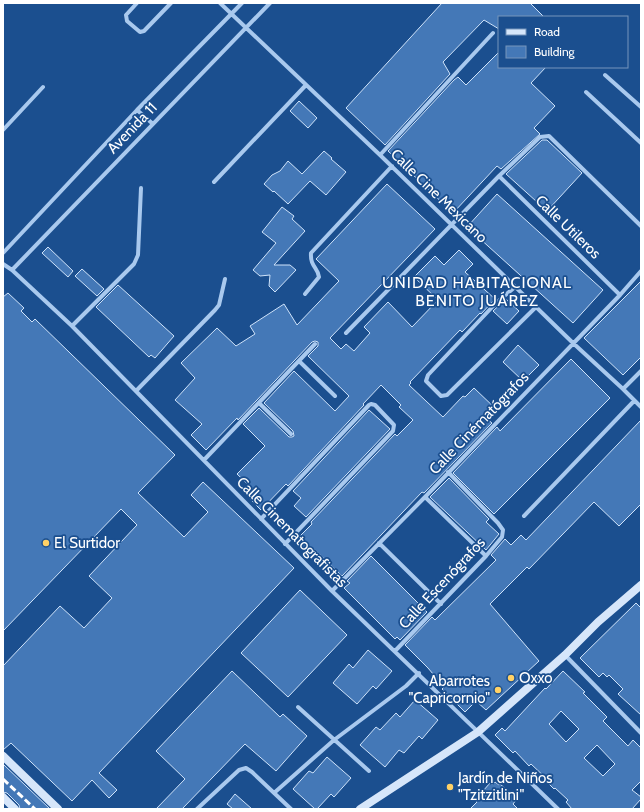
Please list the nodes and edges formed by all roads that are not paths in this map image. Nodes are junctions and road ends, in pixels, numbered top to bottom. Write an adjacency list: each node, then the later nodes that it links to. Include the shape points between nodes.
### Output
1 (137, 3): 2 (street, via 126,15 127,21 140,32 144,31)
2 (171, 3)
3 (220, 3): 6 (street, Calle Cine Mexicano)
4 (242, 3): 6 (street, Avenida 11)
5 (270, 3): 7 (street, Avenida 11)
6 (231, 15): 7 (street, Calle Cine Mexicano); 14 (street, Avenida 11)
7 (246, 28): 10 (street, Calle Cine Mexicano); 15 (street, Avenida 11)
8 (493, 33): 18 (street)
9 (605, 75): 13 (street)
10 (306, 85): 18 (street, Calle Cine Mexicano); 21 (street)
11 (43, 87): 16 (street)
12 (586, 92): 17 (street)
13 (641, 107)
14 (137, 110): 15 (street); 25 (street, Avenida 11)
15 (152, 124): 27 (street, Avenida 11)
16 (3, 130)
17 (641, 144)
18 (380, 155): 19 (street, Calle Cine Mexicano)
19 (392, 166): 23 (street, Calle Cine Mexicano); 31 (street, via 311,253 311,260 319,277)
20 (499, 176): 23 (street); 24 (street, via 540,137 548,136); 32 (street, Calle Utileros)
21 (214, 182)
22 (141, 188): 34 (street, via 138,255 134,264)
23 (452, 224): 30 (street, Calle Cine Mexicano); 35 (street)
24 (641, 226)
25 (3, 253)
26 (3, 264): 27 (street, Calle Cinematografistas)
27 (12, 270): 34 (street, Calle Cinematografistas)
28 (641, 271): 32 (street, Calle Cinématógrafos)
29 (225, 279): 41 (street, via 219,305)
30 (516, 287): 33 (street, Calle Cine Mexicano); 33 (street, via 496,304 428,375 426,381 441,396 447,395)
31 (305, 294)
32 (620, 295): 36 (street, Calle Cinématógrafos)
33 (536, 307): 36 (street, Calle Cine Mexicano)
34 (72, 326): 41 (street, Calle Cinematografistas)
35 (346, 333)
36 (573, 343): 40 (street, Calle Cine Mexicano); 48 (street, Calle Cinématógrafos)
37 (315, 344): 38 (street)
38 (299, 361): 42 (street); 44 (street)
39 (641, 371): 40 (street)
40 (623, 389): 43 (street, Calle Cine Mexicano)
41 (136, 391): 47 (street, Calle Cinematografistas)
42 (335, 396)
43 (634, 401): 45 (street, Calle Cine Mexicano); 50 (street)
44 (259, 403): 46 (street); 47 (street)
45 (641, 407)
46 (291, 434)
47 (204, 460): 51 (street, Calle Cinematografistas)
48 (448, 472): 49 (street, Calle Cinématógrafos); 54 (street, Calle Escenógrafos, via 503,530 502,537)
49 (425, 496): 53 (street, Calle Cinématógrafos); 54 (street)
50 (524, 516)
51 (261, 519): 52 (street, Calle Cinematografistas); 52 (street, via 369,405 375,405 394,425 393,431)
52 (285, 544): 56 (street, Calle Cinematografistas)
53 (378, 544): 56 (street, Calle Cinématógrafos); 57 (street)
54 (486, 556): 57 (street, Calle Escenógrafos)
55 (639, 589): 59 (street, via 598,622)
56 (332, 590): 58 (street, Calle Cinematografistas)
57 (440, 604): 58 (street, Calle Escenógrafos)
58 (395, 651): 60 (street, Calle Cinematografistas)
59 (564, 655): 62 (street); 63 (street)
60 (419, 673): 62 (street, Calle Cinematografistas); 64 (street, via 406,686)
61 (298, 707): 64 (street)
62 (478, 732): 73 (street); 74 (street, Calle Cinematografistas)
63 (641, 733)
64 (334, 740): 66 (street); 67 (street)
65 (3, 756): 70 (street)
66 (369, 771)
67 (274, 792): 71 (street, via 246,768 238,770); 72 (street)
68 (3, 798): 69 (street)
69 (15, 809)
70 (58, 809)
71 (197, 809)
72 (291, 809)
73 (360, 809)
74 (558, 809)

